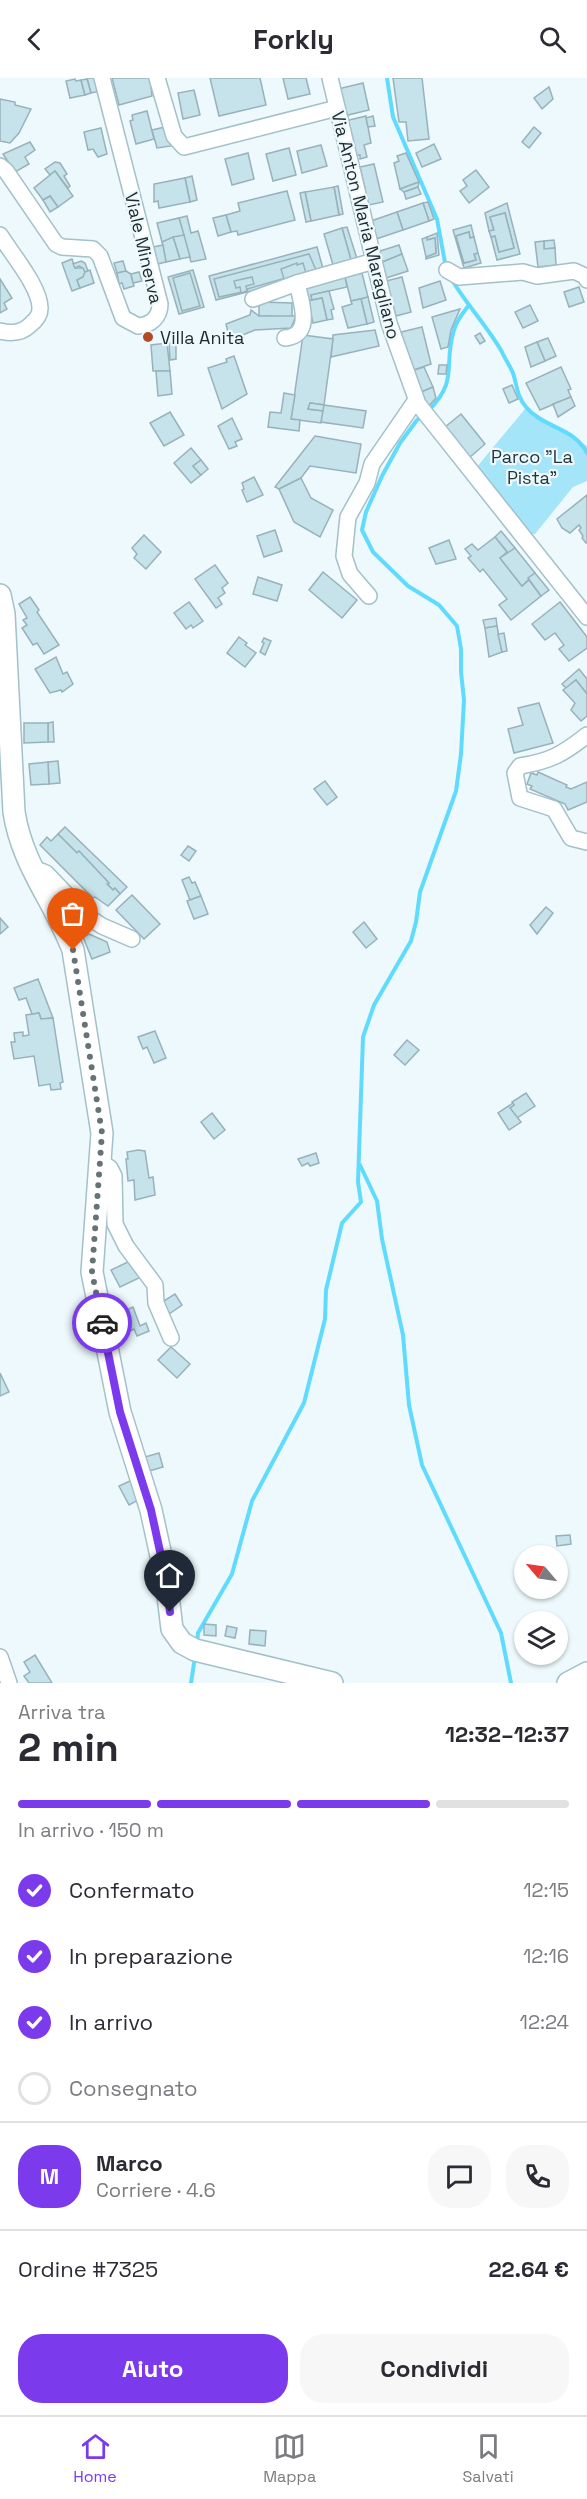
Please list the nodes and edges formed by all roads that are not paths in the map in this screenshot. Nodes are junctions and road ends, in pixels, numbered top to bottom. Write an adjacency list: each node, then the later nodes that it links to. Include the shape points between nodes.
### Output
1 (102, 78): 5 (street, Viale Minerva, via 160,304 154,320 138,326 127,322 99,256 93,249 56,244)
2 (157, 78): 4 (street, via 174,136 184,147)
3 (330, 78): 4 (street, Via Anton Maria Maragliano)
4 (337, 108): 7 (street, Via Anton Maria Maragliano)
5 (0, 166)
6 (0, 235): 12 (street, via 38,294 40,309 22,331)
7 (374, 261): 10 (street); 14 (street, Via Anton Maria Maragliano, via 389,323)
8 (447, 270): 9 (street, via 459,277 523,272 537,276 574,271)
9 (587, 280)
10 (297, 283): 11 (street); 13 (street, via 305,318 299,333)
11 (253, 299)
12 (0, 331)
13 (285, 338)
14 (417, 402): 16 (street, via 372,464 367,483 348,517 344,556 350,574); 17 (street, Via Anton Maria Maragliano)
15 (0, 595): 20 (street, via 14,812 18,836)
16 (369, 597)
17 (587, 617)
18 (587, 735): 19 (street, via 560,756 520,766 515,773 520,798 554,809 571,838)
19 (587, 842)
20 (34, 872): 21 (street, via 46,873 87,916); 22 (street, via 73,950 99,1103)
21 (132, 939)
22 (101, 1162): 23 (street, via 114,1176 115,1224 155,1285 156,1303); 27 (street, via 92,1272 120,1412 151,1510 175,1634 195,1650)
23 (171, 1338)
24 (0, 1657): 26 (street)
25 (587, 1673): 28 (street)
26 (9, 1683)
27 (332, 1683)
28 (568, 1683)

